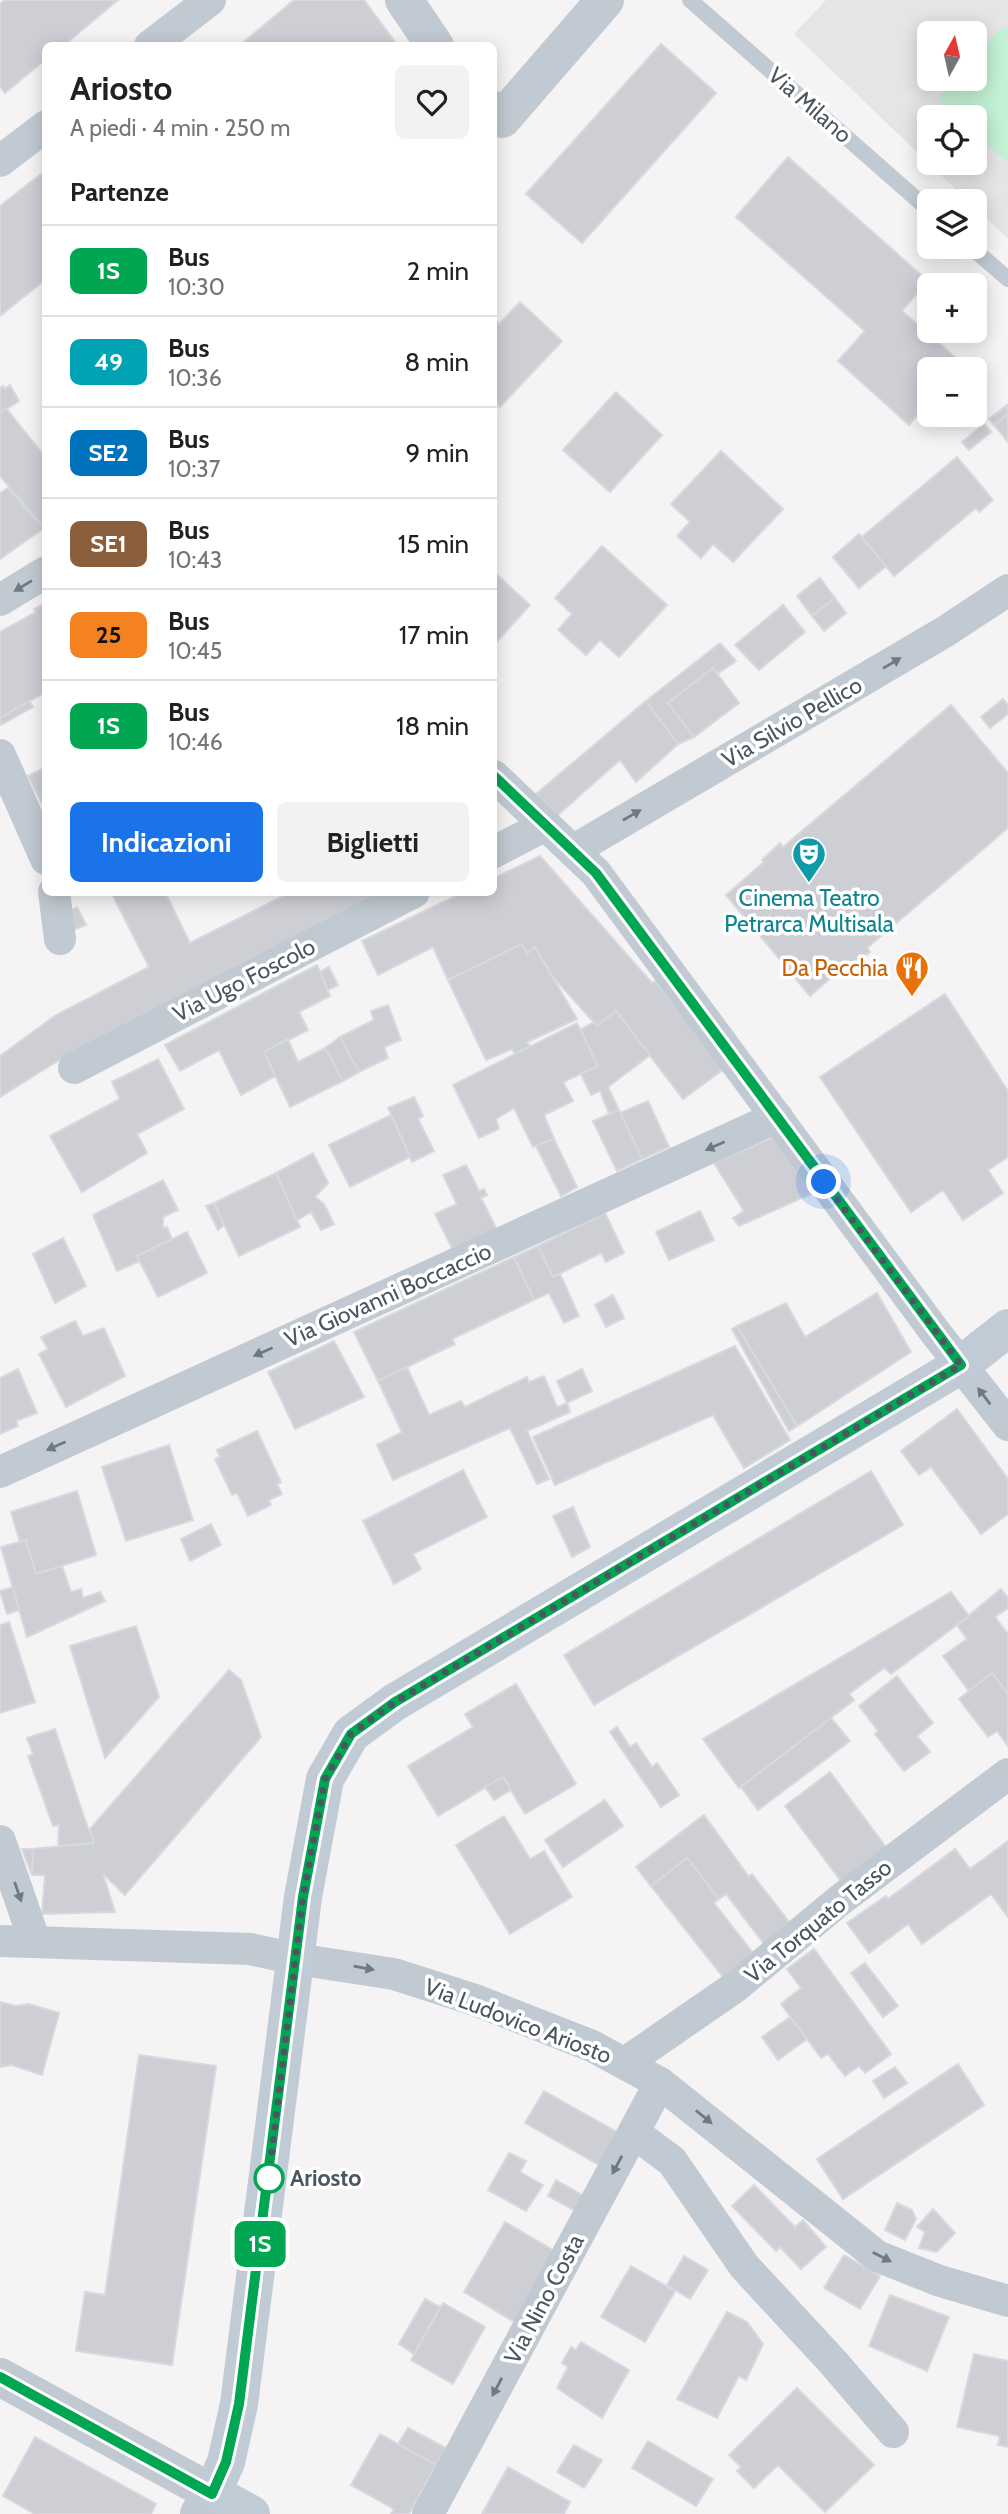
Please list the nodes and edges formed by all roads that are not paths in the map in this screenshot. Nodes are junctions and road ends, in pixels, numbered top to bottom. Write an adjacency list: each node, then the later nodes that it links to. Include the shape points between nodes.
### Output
1 (210, 0): 5 (street)
2 (404, 0): 6 (street)
3 (605, 0): 7 (street)
4 (690, 0): 10 (lane, Via Milano)
5 (155, 42)
6 (432, 42)
7 (497, 118)
8 (42, 128): 9 (street)
9 (3, 151)
10 (917, 199)
11 (985, 259): 12 (lane)
12 (1008, 279)
13 (42, 574): 15 (street, one-way to 15)
14 (1008, 590): 21 (street, Via Silvio Pellico, one-way to 14)
15 (0, 600)
16 (0, 755): 19 (street)
17 (497, 779): 18 (street)
18 (546, 825): 20 (street); 21 (street)
19 (42, 850)
20 (497, 850)
21 (573, 850): 26 (street, via 596,873)
22 (55, 896): 24 (street)
23 (406, 896): 25 (street, Via Ugo Foscolo)
24 (60, 939)
25 (74, 1068)
26 (777, 1118): 28 (street); 30 (street, Via Giovanni Boccaccio, one-way to 30)
27 (1008, 1328): 28 (main road)
28 (961, 1365): 29 (street, one-way to 28); 35 (main road, via 395,1702 351,1734 325,1779)
29 (1008, 1425)
30 (0, 1472)
31 (1008, 1774): 36 (street, Via Torquato Tasso, via 840,1900 735,1987)
32 (0, 1841): 34 (street, one-way to 34)
33 (0, 1941): 34 (street, Via Ludovico Ariosto)
34 (36, 1942): 35 (street, Via Ludovico Ariosto, via 250,1949)
35 (296, 1959): 36 (street, Via Ludovico Ariosto, one-way to 36, via 394,1974 532,2022); 42 (main road, via 239,2404 226,2462)
36 (625, 2063): 37 (street, Via Ludovico Ariosto)
37 (660, 2083): 38 (street, Via Nino Costa); 39 (street, Via Ludovico Ariosto, one-way to 39, via 877,2256)
38 (634, 2133): 41 (street, via 672,2161 744,2266); 44 (street, Via Nino Costa, one-way to 44)
39 (1008, 2301)
40 (0, 2377): 42 (street)
41 (893, 2432)
42 (206, 2504): 43 (main road)
43 (251, 2514)
44 (428, 2514)

